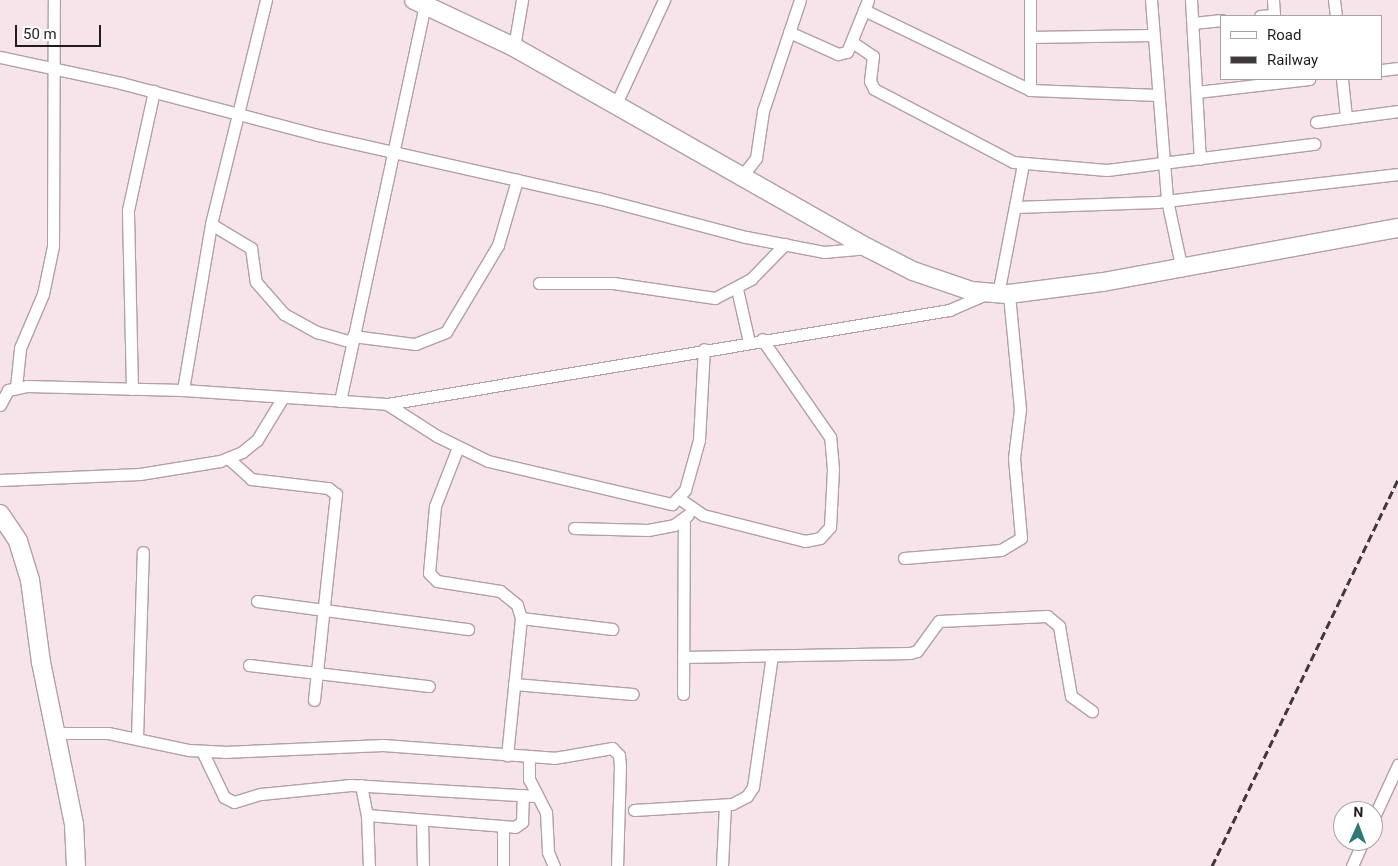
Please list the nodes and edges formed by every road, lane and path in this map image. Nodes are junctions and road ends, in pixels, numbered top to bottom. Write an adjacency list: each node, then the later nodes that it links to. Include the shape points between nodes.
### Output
1 (54, 0): 23 (street)
2 (266, 0): 33 (street)
3 (522, 0): 21 (street)
4 (664, 0): 32 (street)
5 (800, 0): 17 (street)
6 (1030, 0): 19 (street)
7 (1151, 0): 18 (street)
8 (1191, 0): 16 (street)
9 (1273, 0): 13 (street)
10 (1334, 0): 14 (street)
11 (419, 2): 21 (main road); 38 (street)
12 (866, 5): 20 (street); 28 (street)
13 (1274, 15)
14 (1336, 15)
15 (1220, 20): 16 (street)
16 (1193, 23): 30 (street)
17 (789, 32): 20 (street, via 838,54 847,52); 43 (street, via 763,111 756,158)
18 (1154, 35): 19 (street); 31 (street)
19 (1030, 37): 28 (street)
20 (852, 42): 41 (street, via 873,56 870,81 874,89 996,156)
21 (514, 47): 32 (main road)
22 (0, 57): 23 (street)
23 (53, 66): 29 (street); 59 (street, via 52,246 43,294 20,348)
24 (1398, 68): 25 (street)
25 (1383, 70)
26 (1279, 80): 30 (street)
27 (1342, 80): 35 (street)
28 (1030, 90): 31 (street)
29 (154, 91): 33 (street); 60 (street, via 128,210)
30 (1197, 92): 39 (street)
31 (1158, 95): 40 (street)
32 (615, 106): 43 (main road)
33 (236, 110): 38 (street, via 318,135); 47 (street)
34 (1398, 111): 35 (street)
35 (1346, 118): 36 (street)
36 (1316, 122)
37 (1314, 144): 39 (street)
38 (391, 152): 44 (street); 55 (street)
39 (1200, 159): 40 (street)
40 (1162, 161): 41 (street, via 1107,170); 45 (street)
41 (1023, 164): 46 (street)
42 (1398, 174): 45 (street)
43 (742, 176): 50 (main road)
44 (517, 180): 49 (street); 55 (street, via 498,245 446,332 415,344)
45 (1166, 200): 46 (street, via 1071,208); 51 (street)
46 (1015, 207): 54 (street)
47 (211, 224): 55 (street, via 251,248 256,282 284,314 317,332); 61 (street)
48 (1398, 228): 51 (main road)
49 (785, 244): 50 (street, via 824,252); 53 (street)
50 (868, 248): 54 (main road, via 948,284)
51 (1182, 270): 54 (main road)
52 (539, 283): 53 (street, via 613,283 706,299)
53 (738, 289): 57 (street)
54 (998, 294): 56 (street, via 949,310); 75 (street, via 1020,409 1014,458 1020,538 1018,543 1001,550)
55 (352, 339): 63 (street)
56 (762, 339): 57 (street); 70 (street, via 830,437 833,469 830,527 820,538 805,541 725,522)
57 (749, 342): 58 (street)
58 (704, 349): 64 (street); 69 (street, via 699,440)
59 (16, 387): 60 (street); 65 (street, via 8,390)
60 (132, 389): 61 (street)
61 (183, 390): 62 (street)
62 (283, 396): 63 (street); 67 (street, via 257,440)
63 (340, 401): 64 (street)
64 (387, 404): 66 (street)
65 (0, 405)
66 (458, 447): 69 (street, via 501,465 662,504 672,504); 78 (street, via 435,506 430,578 504,593 517,605)
67 (228, 458): 68 (street, via 140,474); 77 (street, via 251,479 328,488 336,494)
68 (0, 480)
69 (680, 499): 70 (street)
70 (693, 509): 71 (street)
71 (684, 518): 73 (street, via 674,525 648,530); 82 (street)
72 (2, 519): 91 (main road, via 18,541 28,572)
73 (574, 528)
74 (143, 552): 92 (street)
75 (904, 558)
76 (257, 601): 77 (street)
77 (324, 609): 79 (street); 84 (street)
78 (521, 618): 80 (street); 85 (street)
79 (468, 629)
80 (612, 629)
81 (772, 655): 82 (street); 90 (street, via 910,653 917,651 939,622 1046,616 1059,626 1071,696); 101 (street, via 753,787 740,802)
82 (683, 657): 88 (street)
83 (249, 665): 84 (street)
84 (318, 673): 86 (street); 89 (street)
85 (514, 684): 87 (street); 94 (street)
86 (429, 686)
87 (633, 694)
88 (682, 694)
89 (314, 700)
90 (1092, 711)
91 (55, 733): 92 (street, via 108,733); 107 (main road, via 74,824)
92 (136, 738): 93 (street)
93 (202, 751): 94 (street, via 361,745); 97 (street, via 224,797 234,802 261,794)
94 (507, 755): 95 (street)
95 (529, 757): 99 (street, via 528,779); 112 (street, via 554,758 606,747 617,750)
96 (1398, 765): 100 (street)
97 (362, 785): 98 (street); 103 (street)
98 (523, 795): 99 (street); 105 (street, via 522,822)
99 (535, 796): 111 (street, via 546,812 548,852)
100 (1382, 801)
101 (725, 805): 102 (street); 113 (street)
102 (634, 810)
103 (367, 815): 104 (street); 108 (street)
104 (422, 820): 105 (street); 109 (street)
105 (503, 827): 110 (street)
106 (1359, 851): 114 (street)
107 (76, 866)
108 (368, 866)
109 (423, 866)
110 (503, 866)
111 (554, 866)
112 (617, 866)
113 (722, 866)
114 (1352, 866)

